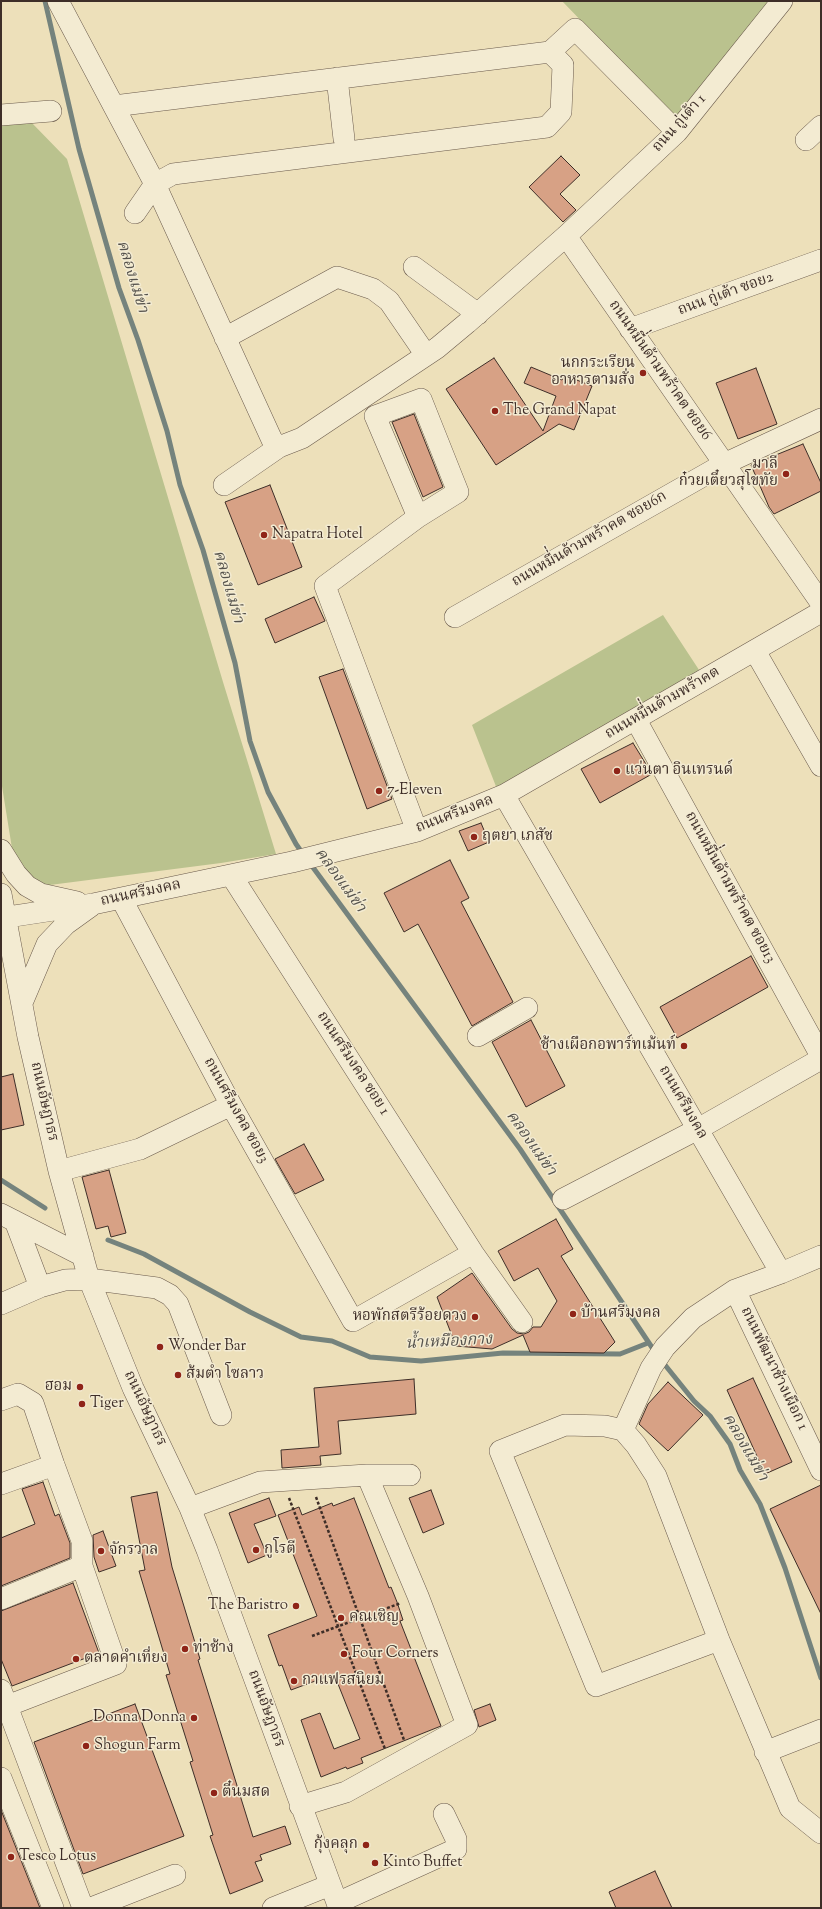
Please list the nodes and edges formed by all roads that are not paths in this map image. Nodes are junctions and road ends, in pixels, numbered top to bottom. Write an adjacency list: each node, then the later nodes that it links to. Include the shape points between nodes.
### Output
1 (58, 1): 5 (street)
2 (782, 1): 8 (street, ถนน กู่เต้า 1)
3 (550, 52): 4 (street); 8 (street, via 575,29); 10 (street, via 563,65 562,112 547,127 173,174)
4 (337, 78): 5 (street); 9 (street)
5 (114, 106): 10 (street)
6 (51, 111): 7 (street)
7 (1, 115)
8 (677, 132): 12 (street, ถนน กู่เต้า 1)
9 (344, 138)
10 (155, 184): 11 (street); 17 (street)
11 (135, 213)
12 (566, 236): 15 (street, ถนน กู่เต้า 1); 16 (street, ถนนหมื่่นด้ามพร้าคต ซอย6)
13 (821, 260): 16 (street, ถนน กู่เต้า ซอย2)
14 (414, 267): 15 (street)
15 (478, 314): 18 (street, ถนน กู่เต้า 1)
16 (630, 329): 21 (street, ถนนหมื่่นด้ามพร้าคต ซอย6)
17 (225, 338): 18 (street, via 337,277 373,289 389,301); 20 (street, via 272,440)
18 (426, 355): 20 (street, ถนน กู่เต้า 1, via 302,438)
19 (821, 419): 21 (street, ถนนหมื่่นด้ามพร้าคต ซอย6ก)
20 (279, 447): 22 (street, ถนน กู่เต้า 1)
21 (724, 464): 24 (street, ถนนหมื่่นด้ามพร้าคต ซอย6); 26 (street, ถนนหมื่่นด้ามพร้าคต ซอย6ก)
22 (224, 485)
23 (418, 517): 23 (street, via 375,416 421,398 458,492); 31 (street, via 325,586)
24 (821, 604)
25 (821, 612): 27 (street, ถนนหมื่่นด้ามพร้าคต)
26 (455, 617)
27 (755, 651): 28 (street, ถนนหมื่่นด้ามพร้าคต); 29 (street)
28 (636, 720): 30 (street, ถนนหมื่่นด้ามพร้าคต); 42 (street, ถนนหมื่่นด้ามพร้าคต ซอย13)
29 (821, 766)
30 (504, 795): 31 (street, ถนนศรีมงคล); 45 (street, ถนนศรีมงคล)
31 (417, 831): 33 (street, ถนนศรีมงคล)
32 (1, 850): 36 (street, via 27,886 41,894)
33 (230, 875): 35 (street, ถนนศรีมงคล); 49 (street, ถนนศรีมงคล ซอย 1)
34 (1, 894): 37 (street, ถนนอัษฎาธร)
35 (121, 898): 36 (street, ถนนศรีมงคล); 44 (street, ถนนศรีมงคล ซอย3)
36 (93, 904): 37 (street, ถนนศรีมงคล); 39 (street, via 66,924 47,944)
37 (3, 918): 39 (street, ถนนอัษฎาธร)
38 (1, 978): 39 (street)
39 (22, 1003): 46 (street, ถนนอัษฎาธร)
40 (527, 1008): 41 (street)
41 (478, 1036)
42 (821, 1056)
43 (821, 1059): 45 (street)
44 (231, 1105): 46 (street, via 140,1149); 49 (street, ถนนศรีมงคล ซอย3, via 353,1321)
45 (698, 1129): 47 (street); 52 (street, ถนนศรีมงคล)
46 (59, 1171): 50 (street, ถนนอัษฎาธร)
47 (563, 1199)
48 (8, 1218): 50 (street); 54 (street)
49 (473, 1253): 57 (street, ถนนศรีมงคล ซอย 1)
50 (82, 1256): 53 (street, ถนนอัษฎาธร)
51 (821, 1256): 52 (street)
52 (781, 1274): 55 (street)
53 (89, 1279): 54 (street, via 66,1280); 59 (street, via 157,1288 170,1295 178,1304); 66 (street, ถนนอัษฎาธร, via 130,1382)
54 (40, 1287): 56 (street)
55 (735, 1290): 60 (street, via 693,1318 665,1348 651,1368); 62 (street, ถนนพัฒนาช้างเผือก 1)
56 (1, 1304)
57 (522, 1322)
58 (1, 1400): 61 (street, via 18,1394 33,1402)
59 (221, 1415)
60 (623, 1430): 69 (street, via 656,1476); 69 (street, via 605,1426 565,1425 500,1451 596,1686)
61 (54, 1465): 65 (street); 67 (street, via 82,1541)
62 (821, 1470)
63 (366, 1475): 64 (street); 66 (street, via 260,1482); 74 (street, via 418,1596 467,1725 346,1792)
64 (410, 1475)
65 (1, 1484)
66 (190, 1508): 74 (street, ถนนอัษฎาธร)
67 (82, 1566): 68 (street); 70 (street, via 116,1664)
68 (1, 1599)
69 (719, 1640): 72 (street)
70 (4, 1698): 80 (street)
71 (816, 1732): 72 (street)
72 (765, 1752): 76 (street, via 790,1808)
73 (1, 1778): 79 (street)
74 (300, 1806): 78 (street, ถนนอัษฎาธร)
75 (444, 1814): 78 (street, via 456,1839 456,1849)
76 (821, 1833)
77 (175, 1875): 81 (street)
78 (336, 1899): 82 (street)
79 (53, 1908)
80 (83, 1908)
81 (91, 1908)
82 (273, 1908)

